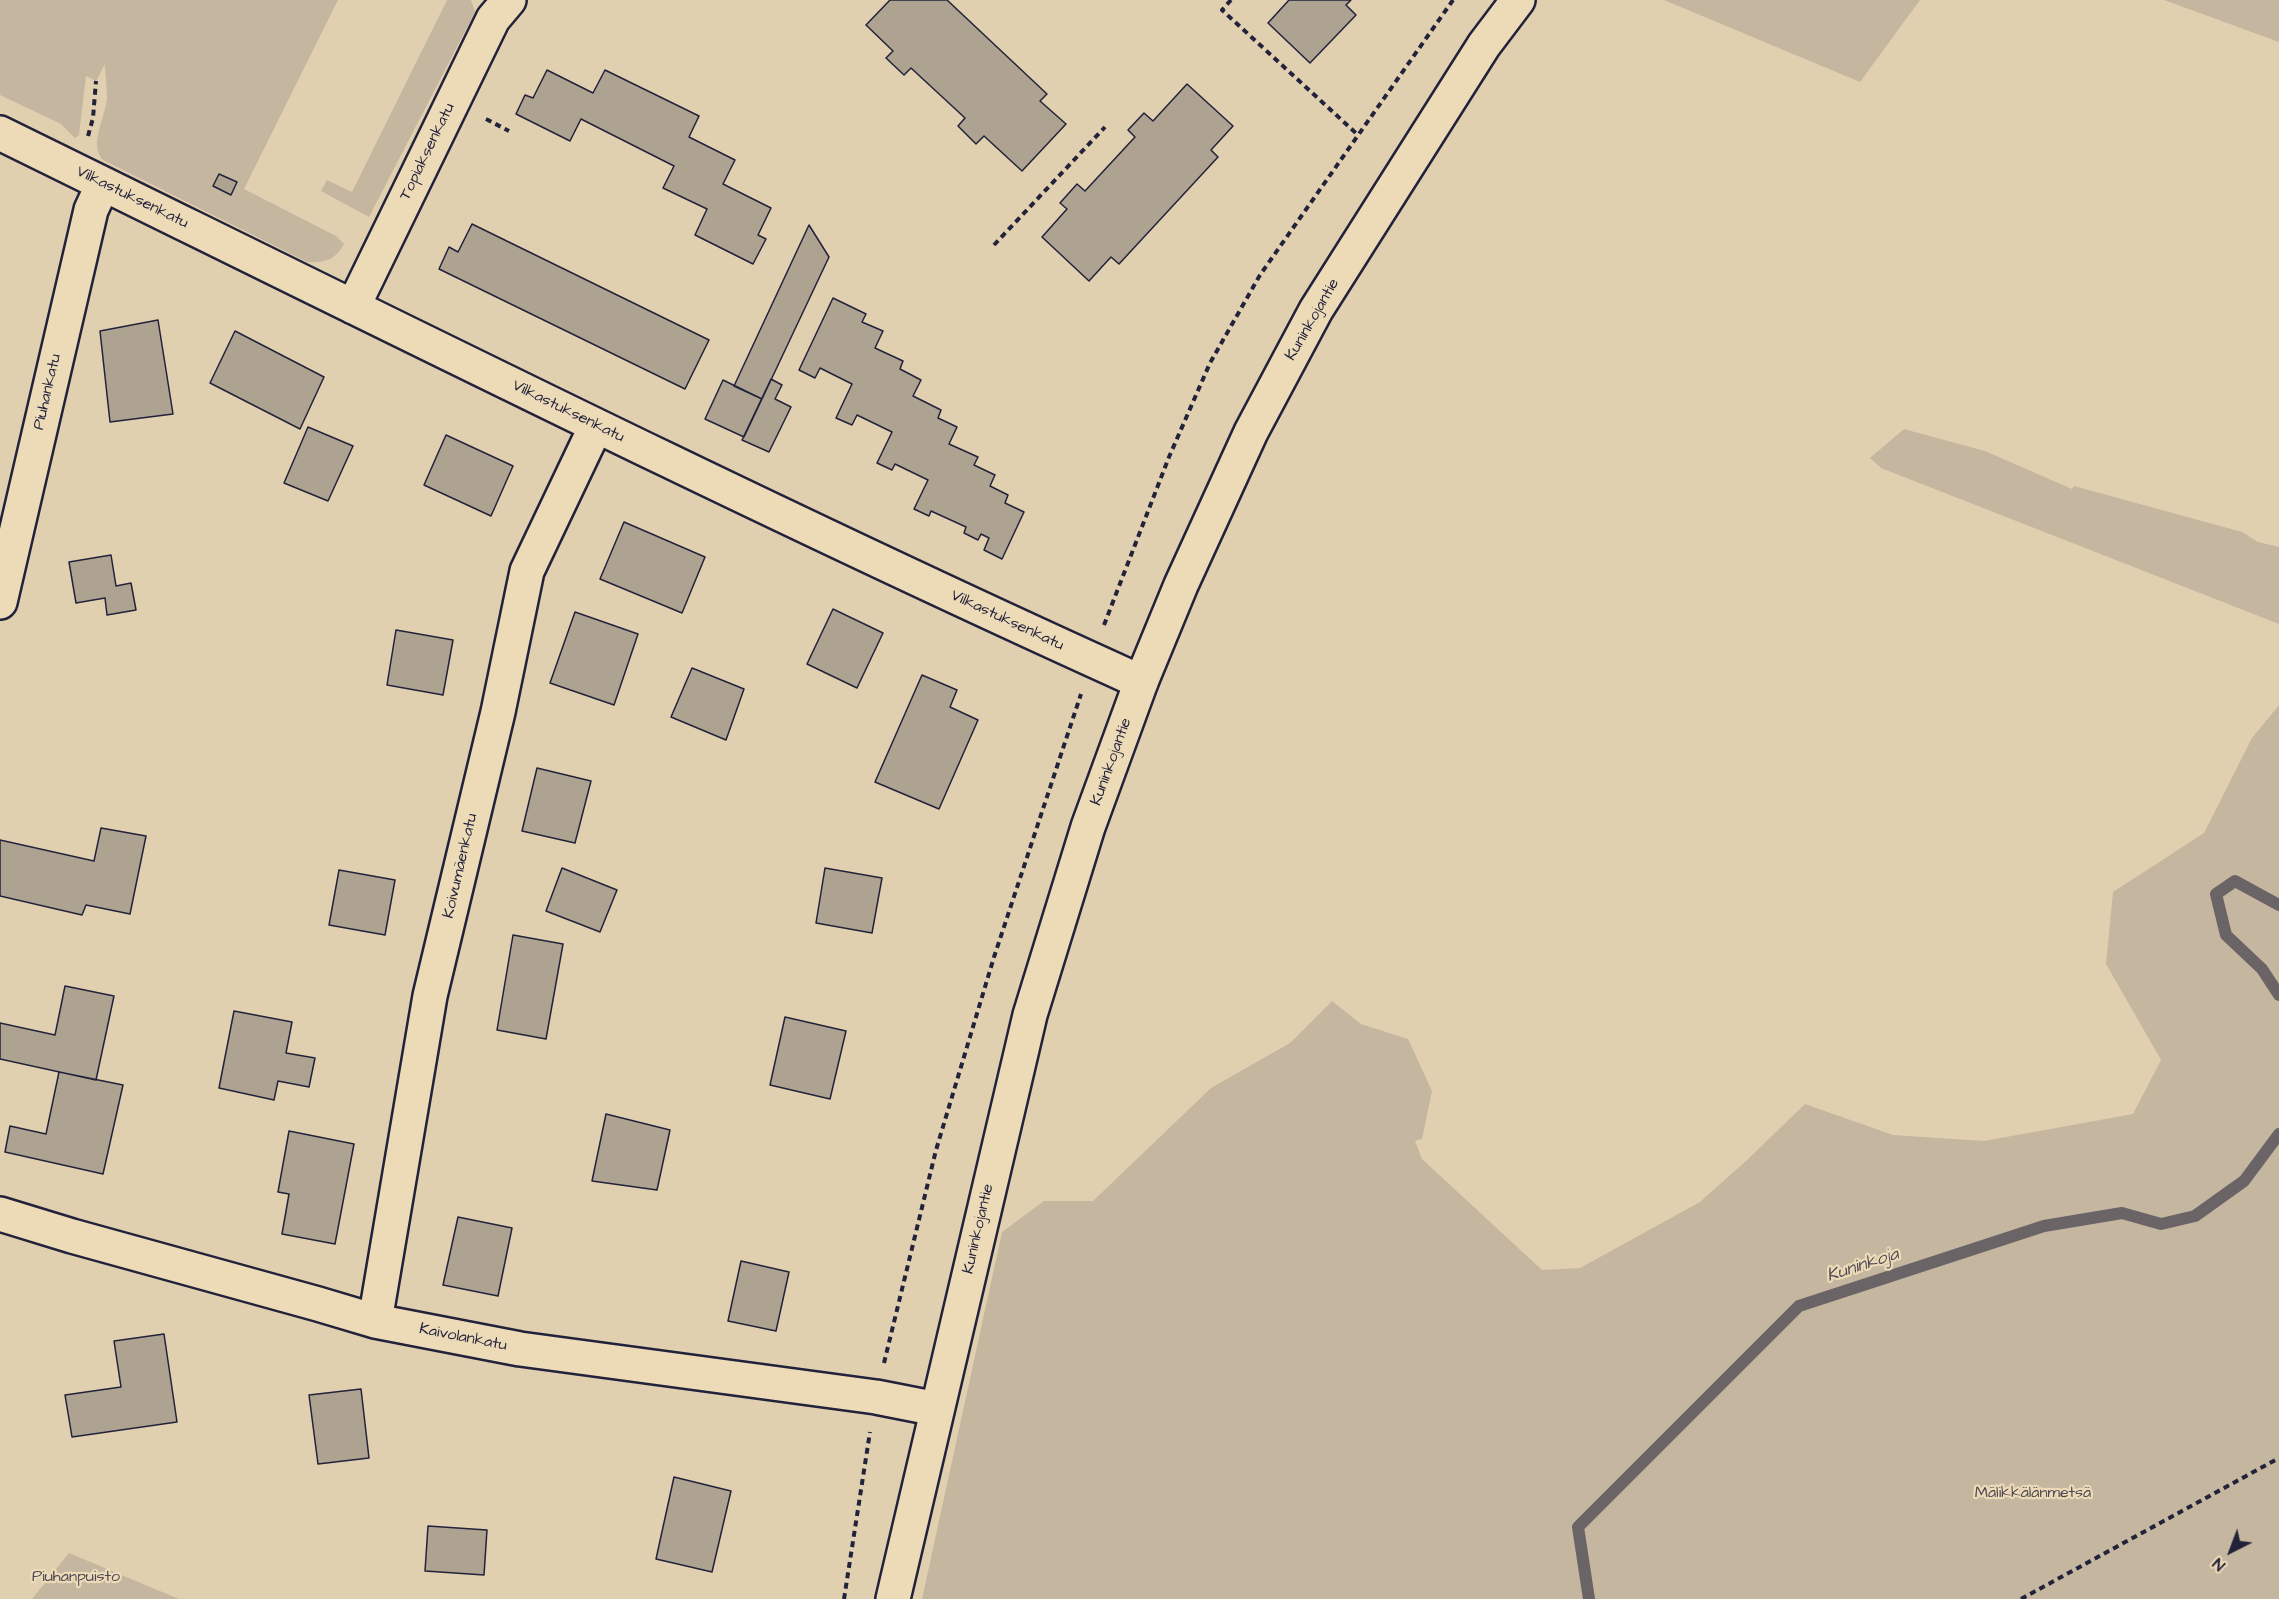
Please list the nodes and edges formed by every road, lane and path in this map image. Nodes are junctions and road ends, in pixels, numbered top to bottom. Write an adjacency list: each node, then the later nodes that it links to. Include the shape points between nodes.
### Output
1 (509, 0): 12 (street, Topiaksenkatu, via 493,19)
2 (1231, 0): 9 (path, via 1222,10)
3 (1453, 0): 9 (path)
4 (1518, 0): 16 (street, Kuninkojantie, via 1484,45 1317,310 1251,432)
5 (484, 119): 7 (path)
6 (1105, 127): 11 (path)
7 (509, 131)
8 (0, 133): 10 (street, Vilkastuksenkatu)
9 (1358, 135): 15 (path, via 1260,275 1210,363 1168,457)
10 (103, 184): 12 (street, Vilkastuksenkatu); 14 (street, Piuhankatu, via 91,210)
11 (994, 245)
12 (353, 307): 13 (street, Vilkastuksenkatu)
13 (596, 426): 16 (street, Vilkastuksenkatu); 19 (street, Koivumäenkatu, via 527,571 498,712 430,996)
14 (0, 602)
15 (1103, 628)
16 (1141, 682): 21 (street, Kuninkojantie, via 1088,827 1030,1015)
17 (1082, 691): 20 (path, via 994,957 936,1150)
18 (0, 1214): 19 (street, Kaivolankatu)
19 (375, 1321): 20 (street, Kaivolankatu, via 520,1349)
20 (876, 1397): 21 (street, Kaivolankatu); 23 (path)
21 (937, 1408): 24 (street, Kuninkojantie)
22 (2279, 1458): 25 (path)
23 (843, 1599)
24 (892, 1599)
25 (2021, 1599)

